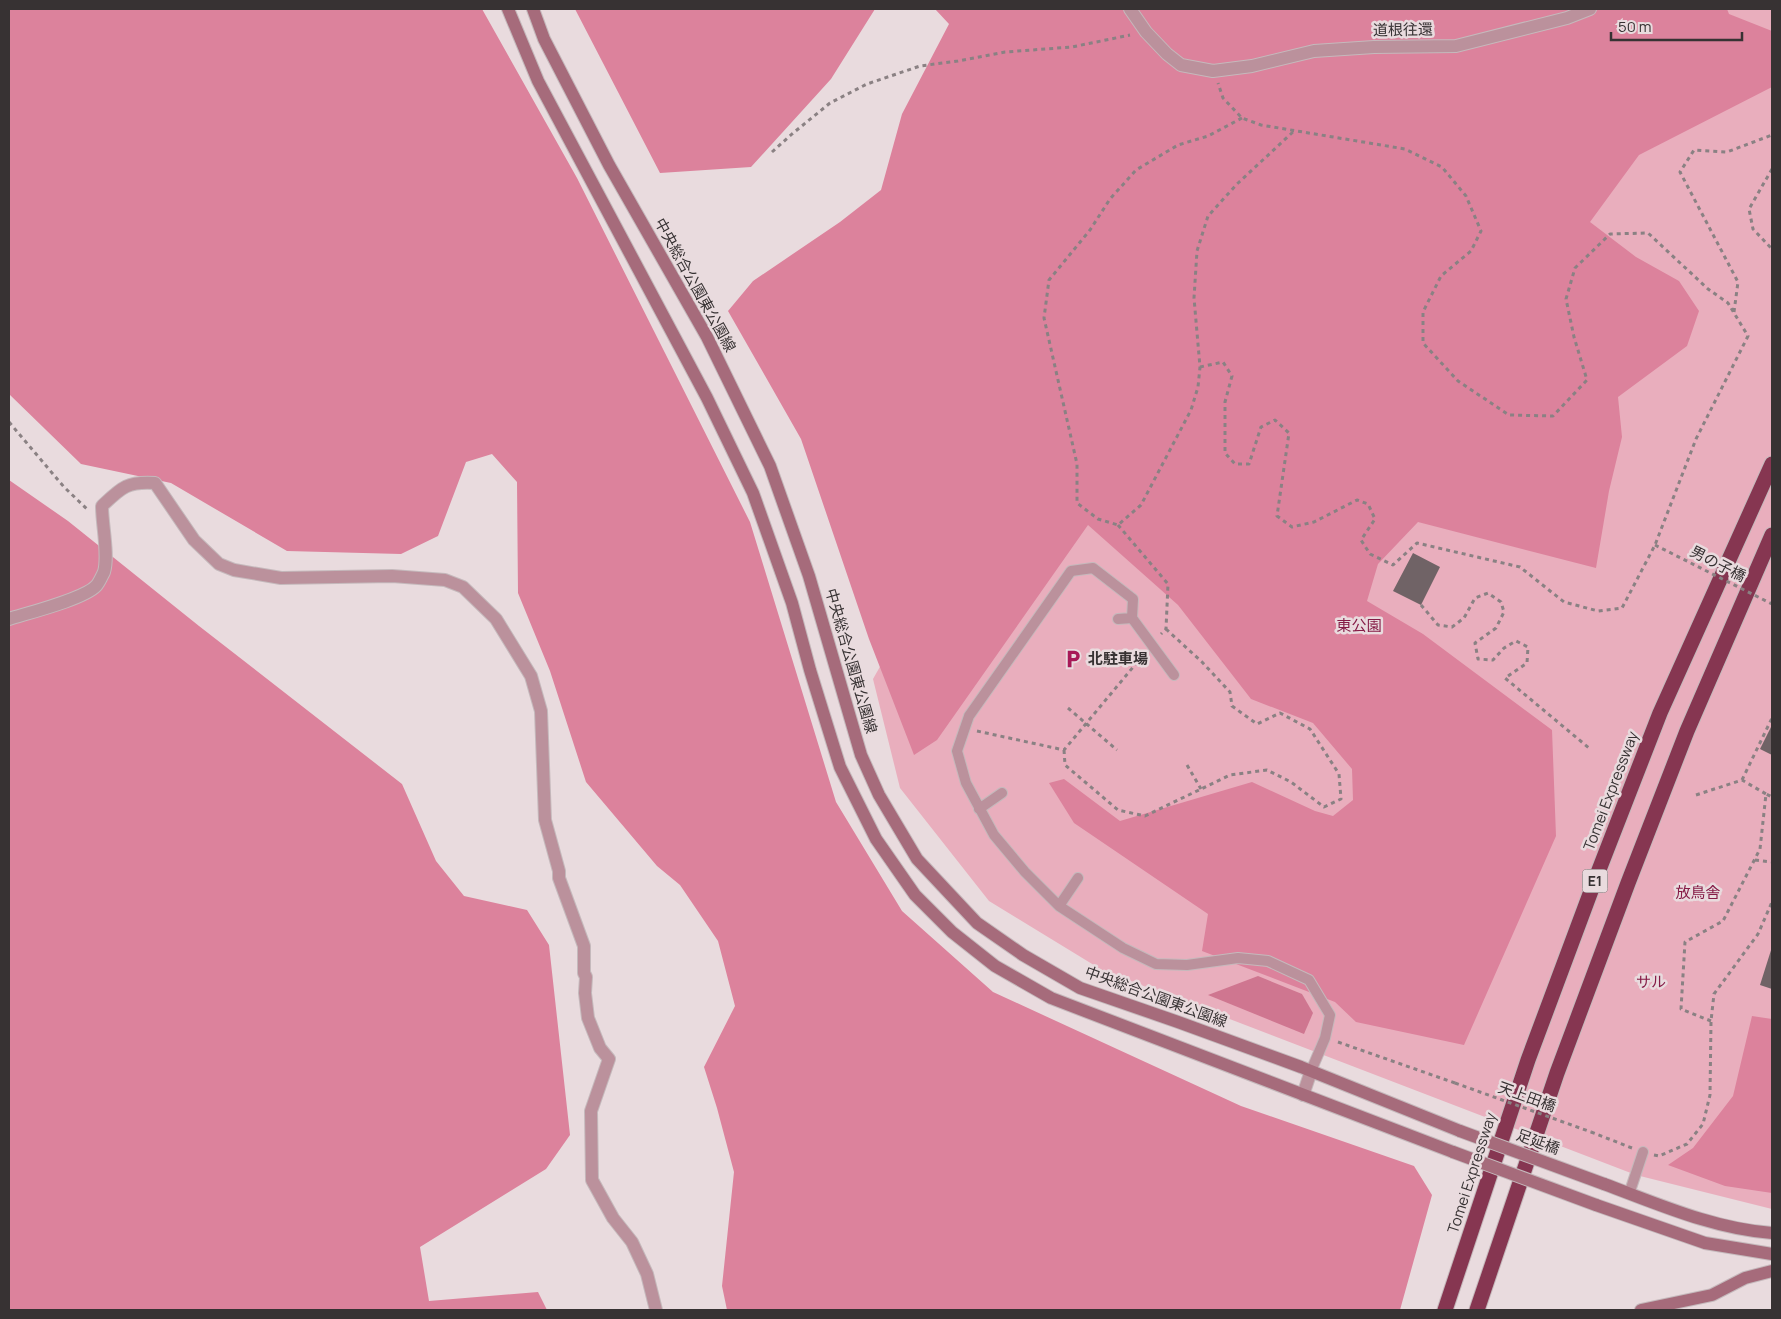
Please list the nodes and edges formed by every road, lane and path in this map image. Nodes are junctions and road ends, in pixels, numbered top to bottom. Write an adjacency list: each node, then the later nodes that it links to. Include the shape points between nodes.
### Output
1 (508, 9): 53 (street, via 538,81 707,398 753,494 792,603 840,767 876,839 915,895 952,932 995,966 1051,998)
2 (534, 9): 51 (street, 中央総合公園東公園線, via 544,39 583,115 707,337 770,466 809,576 861,756 879,795 917,859 977,923 1023,955 1080,988)
3 (1130, 9): 5 (street)
4 (1590, 9): 6 (street, 道根往還, via 1567,18 1456,46 1374,46 1314,51 1252,66)
5 (1146, 32): 6 (street, 道根往還, via 1181,65); 10 (path, via 1072,47 1006,52 920,66 866,84 830,103)
6 (1213, 71): 7 (path, via 1223,98)
7 (1242, 118): 8 (path); 18 (path, via 1208,136 1178,145 1136,170 1110,199 1050,280 1044,318 1077,464 1077,503 1098,519)
8 (1294, 131): 13 (path, via 1405,150 1442,167 1466,196 1481,231 1471,251 1441,276 1424,312 1423,343 1458,382 1509,415 1553,416 1588,380 1566,299 1575,268 1610,234 1648,233 1708,289 1728,303); 14 (path, via 1208,216 1197,251 1194,298)
9 (1772, 136): 13 (path, via 1727,152 1694,150 1680,172 1738,282)
10 (772, 152)
11 (1772, 169): 12 (path, via 1749,210 1753,229)
12 (1772, 249)
13 (1734, 313): 20 (path, via 1748,336 1696,440)
14 (1200, 367): 18 (path, via 1191,410 1141,505); 20 (path, via 1223,362 1232,376 1225,402 1225,453 1235,464 1250,464 1261,427 1275,420 1289,433 1277,516 1292,527 1314,522 1357,500 1368,504 1375,519 1361,540 1370,554 1393,565 1417,543 1520,567 1564,602 1598,611 1622,608)
15 (9, 422): 17 (path, via 64,487)
16 (1772, 464): 60 (highway, Tomei Expressway / E1, via 1660,713 1597,875 1528,1060)
17 (102, 523): 23 (street, via 104,571 96,586 67,601); 59 (street, via 102,506 121,488 139,482 154,483 194,540 219,564 234,570 281,578 392,576 445,580 463,587 496,619 531,676 541,711 544,820 559,878 584,946 588,1018 600,1048 609,1059 591,1111 592,1180 613,1218 632,1242 647,1274)
18 (1118, 525): 26 (path, via 1168,584)
19 (1772, 535): 61 (highway, E1, via 1687,731 1624,892 1557,1073)
20 (1654, 545): 21 (path, 男の子橋, bridge)
21 (1772, 604)
22 (1421, 605): 33 (path, via 1438,625 1452,627 1464,618 1475,598 1488,594 1501,602 1504,612 1496,628 1475,643 1478,659 1493,660 1516,641 1528,647 1527,663 1505,678)
23 (9, 618)
24 (1132, 618): 25 (lane); 27 (lane); 32 (lane, via 1133,599 1093,568 1071,571 968,716)
25 (1118, 619)
26 (1166, 629): 27 (path); 38 (path, via 1230,692 1232,706 1257,724 1280,713 1310,729 1339,774 1341,798 1324,807 1291,782 1267,770 1230,775)
27 (1152, 645): 28 (lane); 31 (path)
28 (1174, 675)
29 (1068, 708): 31 (path)
30 (1772, 718): 37 (path)
31 (1087, 723): 34 (path); 35 (path)
32 (965, 728): 34 (path); 43 (lane, via 958,751 966,783)
33 (1588, 748)
34 (1064, 750): 38 (path, via 1065,765 1118,810 1145,816)
35 (1117, 750)
36 (1186, 765): 38 (path)
37 (1742, 780): 40 (path); 41 (path)
38 (1201, 790)
39 (1002, 793): 43 (lane)
40 (1766, 794): 42 (path); 44 (path, via 1760,849)
41 (1696, 795)
42 (1772, 796)
43 (979, 809): 48 (lane, via 1000,843)
44 (1755, 860): 45 (path); 49 (path, via 1723,922 1685,942 1680,1009)
45 (1772, 862)
46 (1078, 878): 48 (lane)
47 (1772, 902): 49 (path, 天上田橋, via 1758,934 1714,994)
48 (1059, 906): 50 (lane, via 1123,948 1156,964 1187,965 1238,958 1268,961 1309,980 1330,1015)
49 (1710, 1020): 54 (path, 天上田橋, via 1710,1095 1703,1124 1687,1144 1659,1156)
50 (1325, 1038): 51 (lane); 54 (path, 天上田橋, bridge)
51 (1311, 1071): 52 (street, 中央総合公園東公園線); 53 (street)
52 (1366, 1093): 55 (street, 足延橋, bridge)
53 (1303, 1095): 57 (street, bridge, via 1657,1228 1705,1243)
54 (1643, 1152): 55 (lane)
55 (1630, 1194): 56 (street, via 1682,1214)
56 (1772, 1233)
57 (1772, 1254)
58 (1772, 1271): 62 (street, via 1745,1278 1712,1296)
59 (656, 1310)
60 (1445, 1310)
61 (1477, 1310)
62 (1641, 1310)

